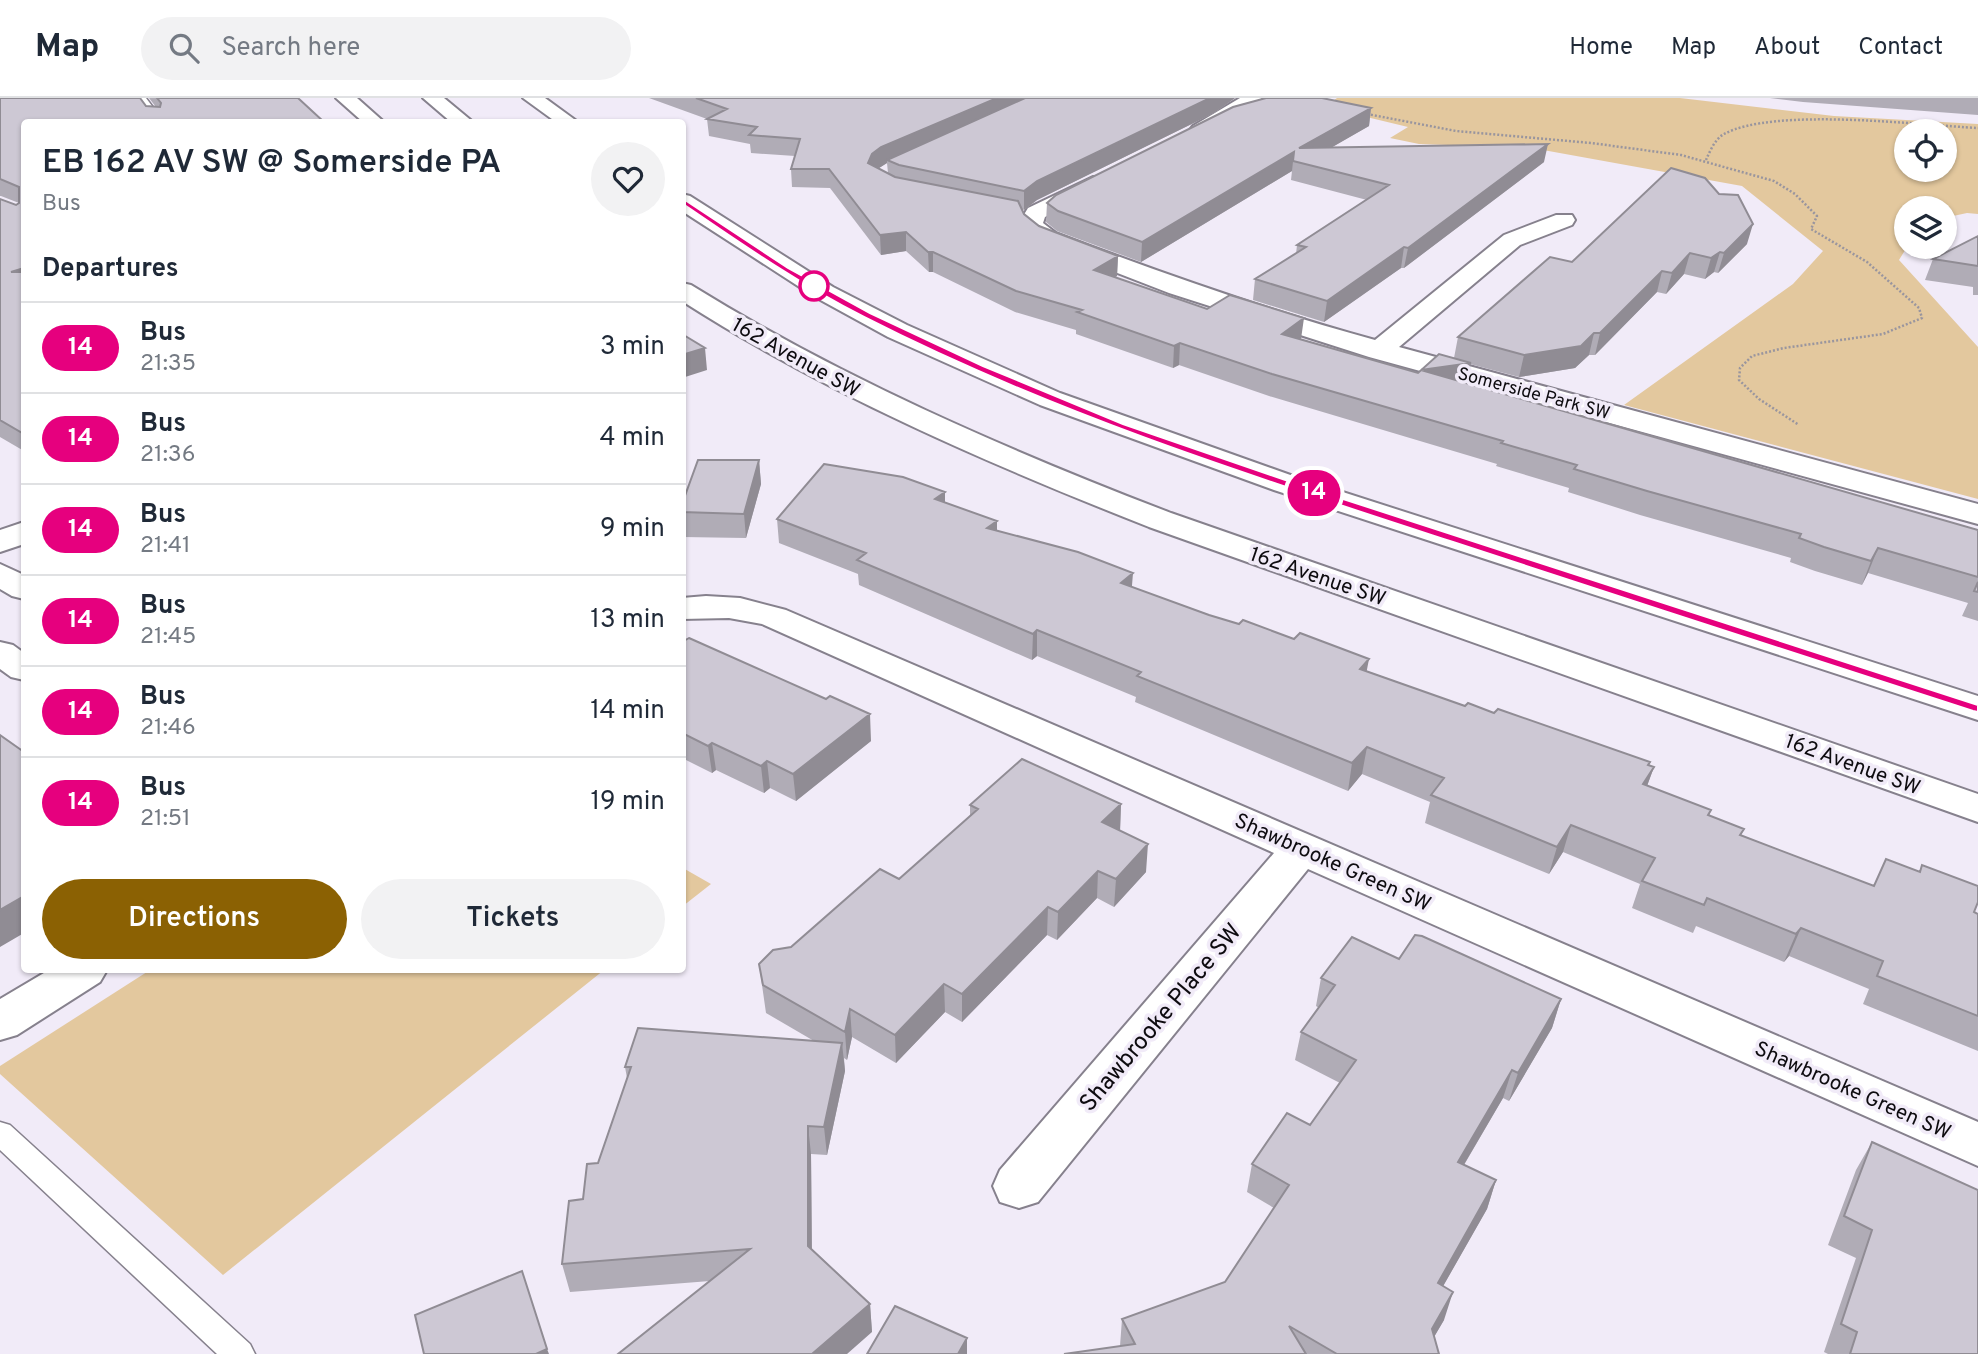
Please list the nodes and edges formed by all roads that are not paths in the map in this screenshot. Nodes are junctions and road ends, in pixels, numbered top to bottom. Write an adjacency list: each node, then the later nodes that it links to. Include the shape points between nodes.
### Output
1 (141, 98): 6 (lane)
2 (345, 98): 7 (street)
3 (432, 98): 8 (street)
4 (532, 98): 9 (street)
5 (1261, 102): 10 (street)
6 (157, 119)
7 (370, 119)
8 (459, 119)
9 (564, 119)
10 (1175, 142)
11 (1116, 172): 15 (street, Somerside Park SW, via 1027,217 1048,238 1178,288)
12 (686, 204): 24 (street, via 785,270 867,315 1108,421 1284,484)
13 (1564, 220): 15 (street, via 1512,240)
14 (686, 292): 25 (street, 162 Avenue SW, via 839,383 980,449 1173,525)
15 (1378, 351): 16 (street, Somerside Park SW)
16 (1978, 514)
17 (21, 533): 18 (street)
18 (0, 542)
19 (0, 574): 20 (street)
20 (21, 587)
21 (686, 609): 28 (street, Shawbrooke Green SW, via 719,605 774,617)
22 (0, 653): 23 (street)
23 (21, 667)
24 (1978, 708)
25 (1775, 736): 26 (street); 27 (street, 162 Avenue SW)
26 (1978, 791)
27 (1978, 809)
28 (1302, 848): 32 (street, Shawbrooke Green SW); 33 (street, Shawbrooke Place SW)
29 (79, 973): 30 (street)
30 (0, 1022)
31 (0, 1133): 34 (lane)
32 (1978, 1145)
33 (1019, 1185)
34 (239, 1354)

